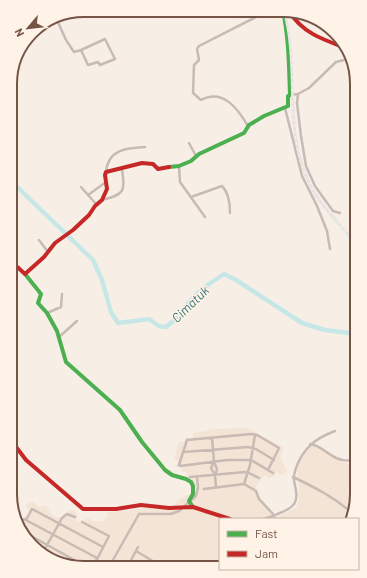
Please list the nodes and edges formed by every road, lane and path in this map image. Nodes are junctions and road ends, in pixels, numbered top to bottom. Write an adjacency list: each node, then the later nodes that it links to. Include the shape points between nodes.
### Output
1 (256, 17): 11 (street, via 199,46 199,60 194,65 195,95 202,100 214,96 224,99 237,108)
2 (283, 17): 9 (street, via 287,33)
3 (293, 18): 5 (street, via 305,30)
4 (58, 23): 6 (street, via 74,52)
5 (337, 44)
6 (81, 50): 6 (street, via 88,65 98,62 100,65 115,59 104,39)
7 (345, 59): 8 (street, via 336,62 315,83)
8 (298, 94): 9 (street); 25 (street, via 306,166 324,200 334,211)
9 (290, 95): 10 (street, via 288,106)
10 (285, 108): 11 (street); 28 (street, via 302,176 327,231)
11 (248, 126): 14 (street, via 244,133)
12 (189, 143): 14 (street)
13 (145, 147): 17 (street, via 120,150 110,161)
14 (196, 156): 15 (street)
15 (179, 166): 16 (street, via 158,169 152,164 142,163); 21 (street, via 179,181)
16 (122, 169): 17 (street); 22 (street, via 123,189 117,196)
17 (106, 172): 18 (street)
18 (106, 182): 20 (street); 22 (street)
19 (81, 187): 20 (street)
20 (88, 195): 23 (street)
21 (192, 197): 24 (street, via 222,186); 26 (street)
22 (102, 200): 23 (street)
23 (96, 204): 29 (street, via 89,215)
24 (230, 213)
25 (340, 213)
26 (205, 217)
27 (39, 240): 29 (street)
28 (330, 249)
29 (48, 252): 31 (street)
30 (17, 267): 31 (street)
31 (25, 274): 33 (street, via 41,294 38,303)
32 (62, 294): 33 (street, via 61,307)
33 (47, 313): 35 (street)
34 (77, 321): 35 (street)
35 (59, 337): 59 (street, via 68,365 120,410 165,470 191,483 193,494)
36 (335, 431): 39 (street)
37 (255, 435): 38 (street); 41 (street); 45 (street, via 280,448)
38 (212, 438): 42 (street); 43 (street, via 187,440)
39 (310, 444): 46 (street, via 315,444 339,459); 54 (street)
40 (17, 448): 61 (street, via 26,460 83,509 116,510 141,505)
41 (253, 448): 42 (street); 44 (street); 45 (street)
42 (213, 450): 43 (street); 47 (street)
43 (183, 452): 47 (street, via 180,466)
44 (251, 460): 47 (street); 48 (street); 49 (street)
45 (274, 460): 48 (street)
46 (350, 461)
47 (214, 462): 51 (street, via 211,468); 51 (street, via 217,469)
48 (268, 470): 50 (street)
49 (248, 473): 51 (street); 55 (street); 56 (street)
50 (273, 473)
51 (214, 475): 52 (street); 57 (street)
52 (197, 476): 53 (street); 59 (street, via 197,494)
53 (190, 477)
54 (293, 477): 62 (street, via 327,494); 63 (street, via 297,491 295,503 289,509)
55 (259, 478)
56 (244, 484): 57 (street); 63 (street, via 256,491 259,499)
57 (216, 487): 58 (street)
58 (204, 489)
59 (189, 501): 60 (street); 61 (street)
60 (193, 507): 61 (street); 65 (street)
61 (182, 508): 79 (street, via 171,514 139,514)
62 (348, 510)
63 (274, 515): 66 (street); 67 (street)
64 (75, 517): 69 (street, via 67,514)
65 (227, 518)
66 (266, 518)
67 (275, 518)
68 (82, 522): 73 (street, via 109,536)
69 (59, 524): 70 (street); 70 (street, via 32,509 25,519); 73 (street)
70 (53, 534): 72 (street); 78 (street)
71 (33, 537): 72 (street)
72 (47, 545): 75 (street); 77 (street)
73 (103, 547): 78 (street)
74 (138, 547): 76 (street)
75 (45, 548)
76 (136, 551): 80 (street); 81 (street)
77 (74, 560)
78 (96, 560)
79 (112, 561)
80 (131, 561)
81 (153, 561)

